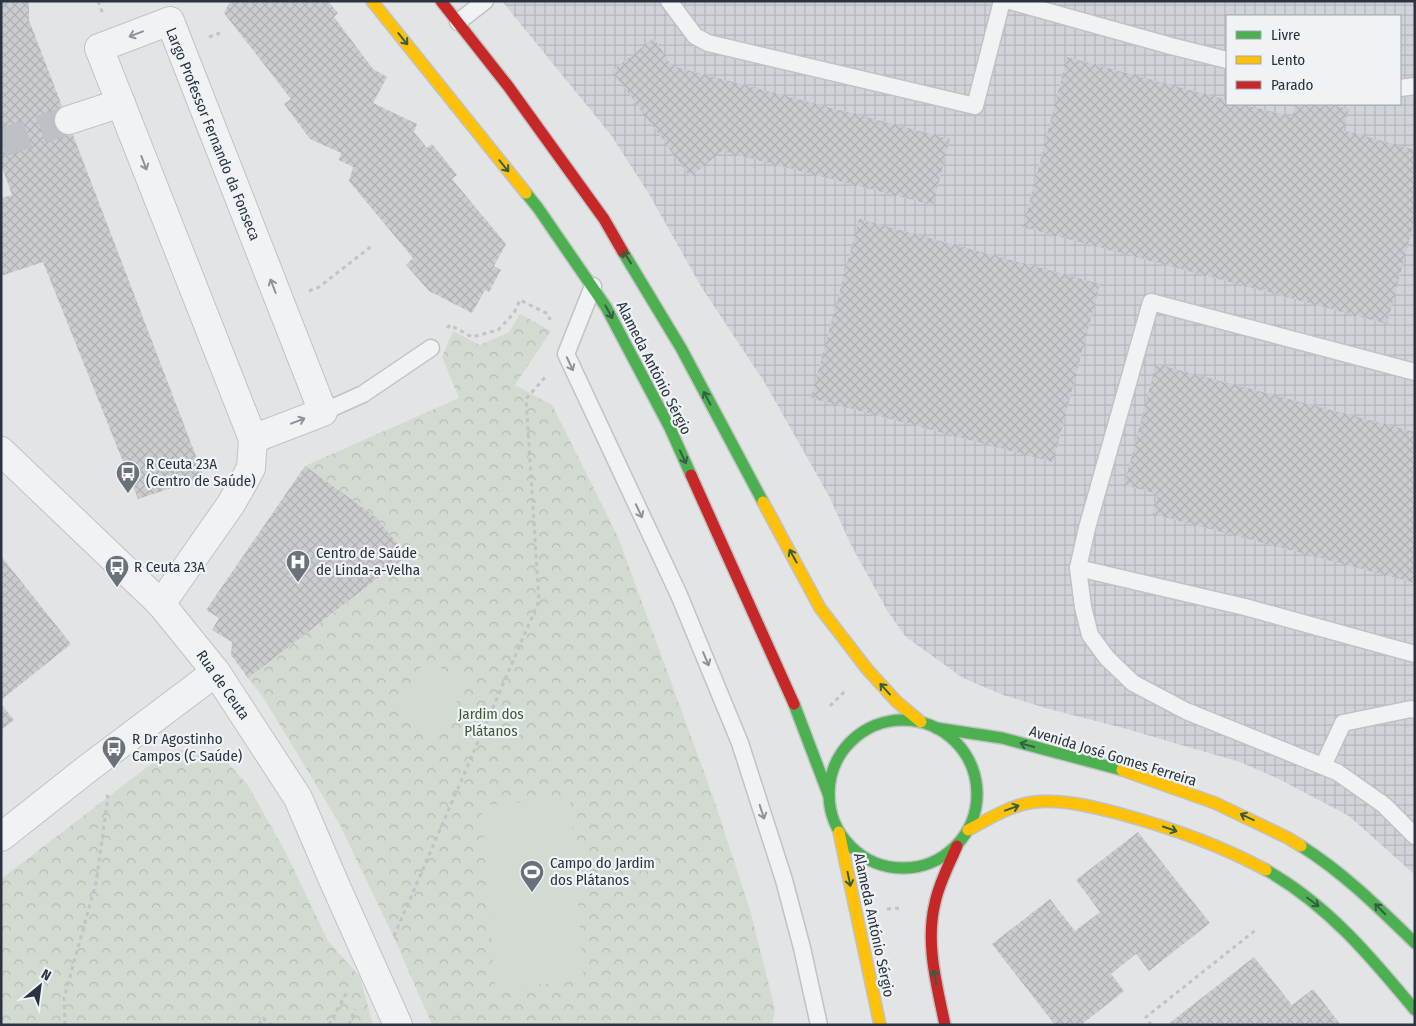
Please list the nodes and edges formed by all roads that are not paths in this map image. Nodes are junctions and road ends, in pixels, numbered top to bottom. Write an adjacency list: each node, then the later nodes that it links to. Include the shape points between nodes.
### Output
1 (372, 1): 13 (street, Alameda António Sérgio, one-way to 13, via 538,208)
2 (441, 1): 7 (street, Alameda António Sérgio)
3 (485, 1): 7 (lane)
4 (669, 1): 5 (lane, via 695,36 708,43 975,106)
5 (1002, 1)
6 (1010, 1): 8 (lane)
7 (458, 22): 24 (street, Alameda António Sérgio, one-way to 7, via 867,670 820,608 681,348 604,219)
8 (1226, 60)
9 (1415, 86): 10 (lane)
10 (1401, 88)
11 (121, 104): 12 (street); 16 (street, Largo Professor Fernando da Fonseca, one-way to 11, via 170,21 99,48); 17 (street, Largo Professor Fernando da Fonseca, one-way to 17)
12 (69, 120)
13 (593, 286): 27 (street, Alameda António Sérgio, one-way to 27, via 670,428 801,720); 36 (lane, one-way to 36, via 566,354 679,595 740,743 784,880)
14 (431, 348): 16 (lane, via 363,394)
15 (1415, 372): 19 (lane, via 1151,302)
16 (323, 412): 17 (street, one-way to 16)
17 (253, 439): 20 (street, Largo Professor Fernando da Fonseca, via 251,468 244,484)
18 (1, 451): 20 (street, Rua de Ceuta)
19 (1078, 568): 21 (lane, via 1245,607); 26 (lane, via 1090,635 1107,658 1133,683 1186,711)
20 (161, 604): 22 (street, Rua de Ceuta)
21 (1415, 654)
22 (216, 672): 31 (street); 35 (street, Rua de Ceuta, via 298,798)
23 (1415, 710): 26 (lane, via 1343,723)
24 (921, 722): 25 (street); 27 (street, via 898,720 876,725 857,736 842,753 832,773)
25 (936, 728): 28 (street, via 953,739 975,772 976,812); 33 (street, Avenida José Gomes Ferreira, one-way to 25, via 1366,895 1326,862 1288,838 1215,803 1128,772 1002,738)
26 (1323, 766): 30 (lane, via 1384,804)
27 (829, 796): 29 (street)
28 (968, 830): 32 (street); 34 (street, one-way to 34, via 1008,809 1054,800 1088,805 1206,841 1285,882 1318,906 1371,957)
29 (839, 832): 32 (street, via 854,849 873,862 895,868 918,867 939,859); 37 (street, Alameda António Sérgio, one-way to 37)
30 (1415, 836)
31 (1, 837)
32 (957, 846): 38 (street, one-way to 32, via 931,954 933,911)
33 (1415, 943)
34 (1415, 1010)
35 (398, 1025)
36 (819, 1025)
37 (880, 1025)
38 (945, 1025)

